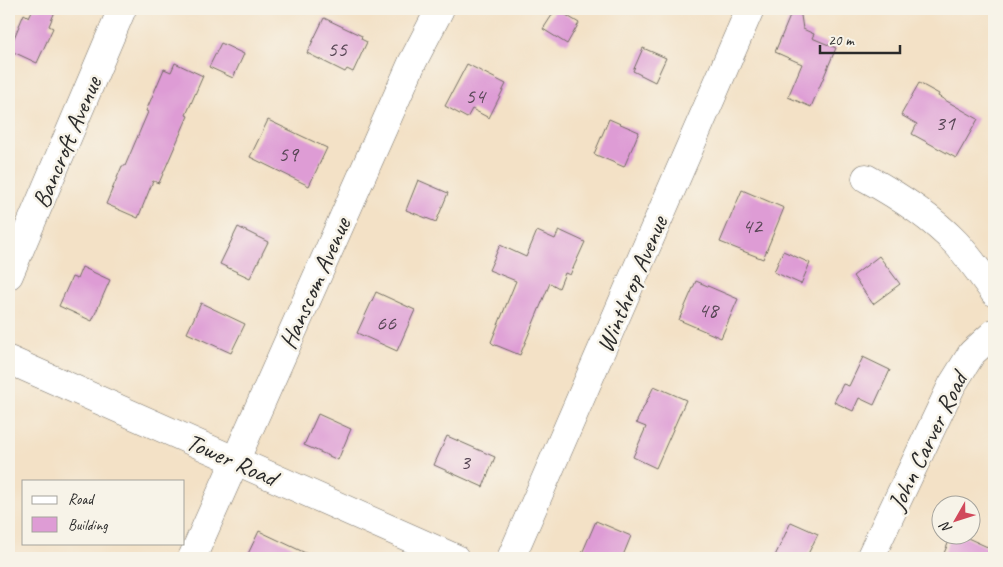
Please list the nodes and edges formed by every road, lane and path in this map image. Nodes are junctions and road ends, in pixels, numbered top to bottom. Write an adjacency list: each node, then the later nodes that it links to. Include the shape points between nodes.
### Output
1 (122, 9): 5 (street, Bancroft Avenue)
2 (440, 9): 9 (street, Hanscom Avenue, via 412,63)
3 (750, 9): 12 (street, Winthrop Avenue)
4 (866, 178): 6 (street, via 926,215 956,243)
5 (9, 276)
6 (994, 292)
7 (994, 333): 13 (street, John Carver Road, via 972,354 952,385)
8 (9, 360): 9 (street, Tower Road)
9 (234, 460): 10 (street, Hanscom Avenue); 11 (street, Tower Road)
10 (192, 558)
11 (455, 558)
12 (511, 558)
13 (870, 558)

